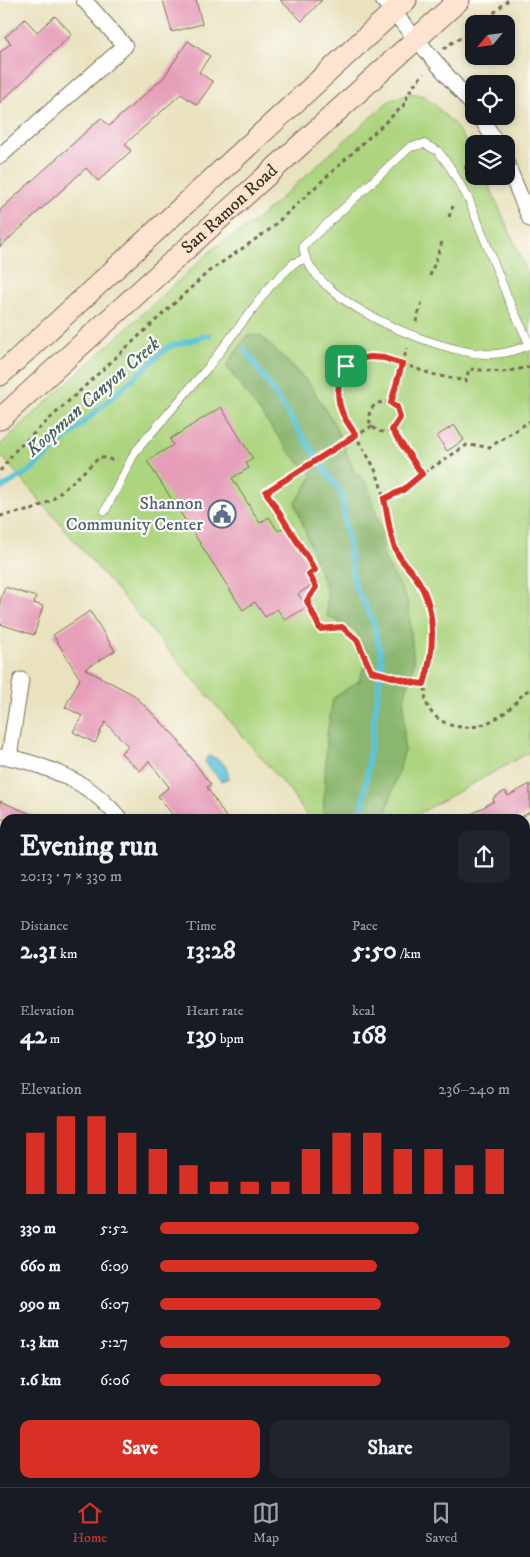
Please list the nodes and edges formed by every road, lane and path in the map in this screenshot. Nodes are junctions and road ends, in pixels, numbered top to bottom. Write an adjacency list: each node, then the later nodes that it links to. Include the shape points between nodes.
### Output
1 (84, 0): 11 (street, via 125,46)
2 (459, 0): 7 (main road, San Ramon Road)
3 (508, 0): 5 (path)
4 (394, 4): 7 (street); 25 (main road, San Ramon Road)
5 (492, 15)
6 (465, 37): 8 (path)
7 (416, 39): 10 (street); 27 (main road, San Ramon Road)
8 (452, 40)
9 (412, 87): 33 (path, via 403,106 269,230 208,272 16,450)
10 (465, 96)
11 (0, 156)
12 (515, 183): 15 (street)
13 (453, 206): 14 (path)
14 (449, 217)
15 (530, 219)
16 (442, 242): 18 (path)
17 (304, 259): 21 (lane, via 340,296 362,312 395,328 457,350 485,354 510,353); 21 (lane, via 303,246 310,237 410,147 424,144 438,151 469,200); 32 (lane, via 294,263 271,285 209,366 135,452)
18 (430, 276)
19 (422, 302): 20 (path)
20 (416, 322)
21 (529, 345)
22 (407, 348): 23 (path)
23 (402, 364): 24 (path, via 466,381 469,369 503,372); 26 (path); 31 (path, via 371,357 346,366 340,377 338,395 342,411)
24 (530, 367)
25 (0, 375)
26 (391, 403): 29 (path, via 384,401 374,405 369,415); 30 (path, via 397,407 400,418)
27 (0, 419)
28 (530, 422): 34 (path, via 490,447 467,445)
29 (372, 426): 30 (path, via 381,432); 31 (path)
30 (392, 430): 34 (path)
31 (356, 435): 35 (path, via 376,470); 39 (path, via 266,492 315,570 309,574 316,587 307,601 320,629 342,627 357,640 371,671)
32 (128, 465): 36 (lane); 37 (path, via 100,457 52,500 32,510)
33 (1, 469)
34 (422, 474): 35 (path, via 403,490)
35 (384, 499): 39 (path, via 395,548 427,598 432,648)
36 (105, 511)
37 (0, 516)
38 (22, 680): 41 (street)
39 (424, 684): 40 (path, via 431,712 441,721 456,727 494,720)
40 (530, 689)
41 (4, 757): 42 (street, via 82,785)
42 (114, 814)

